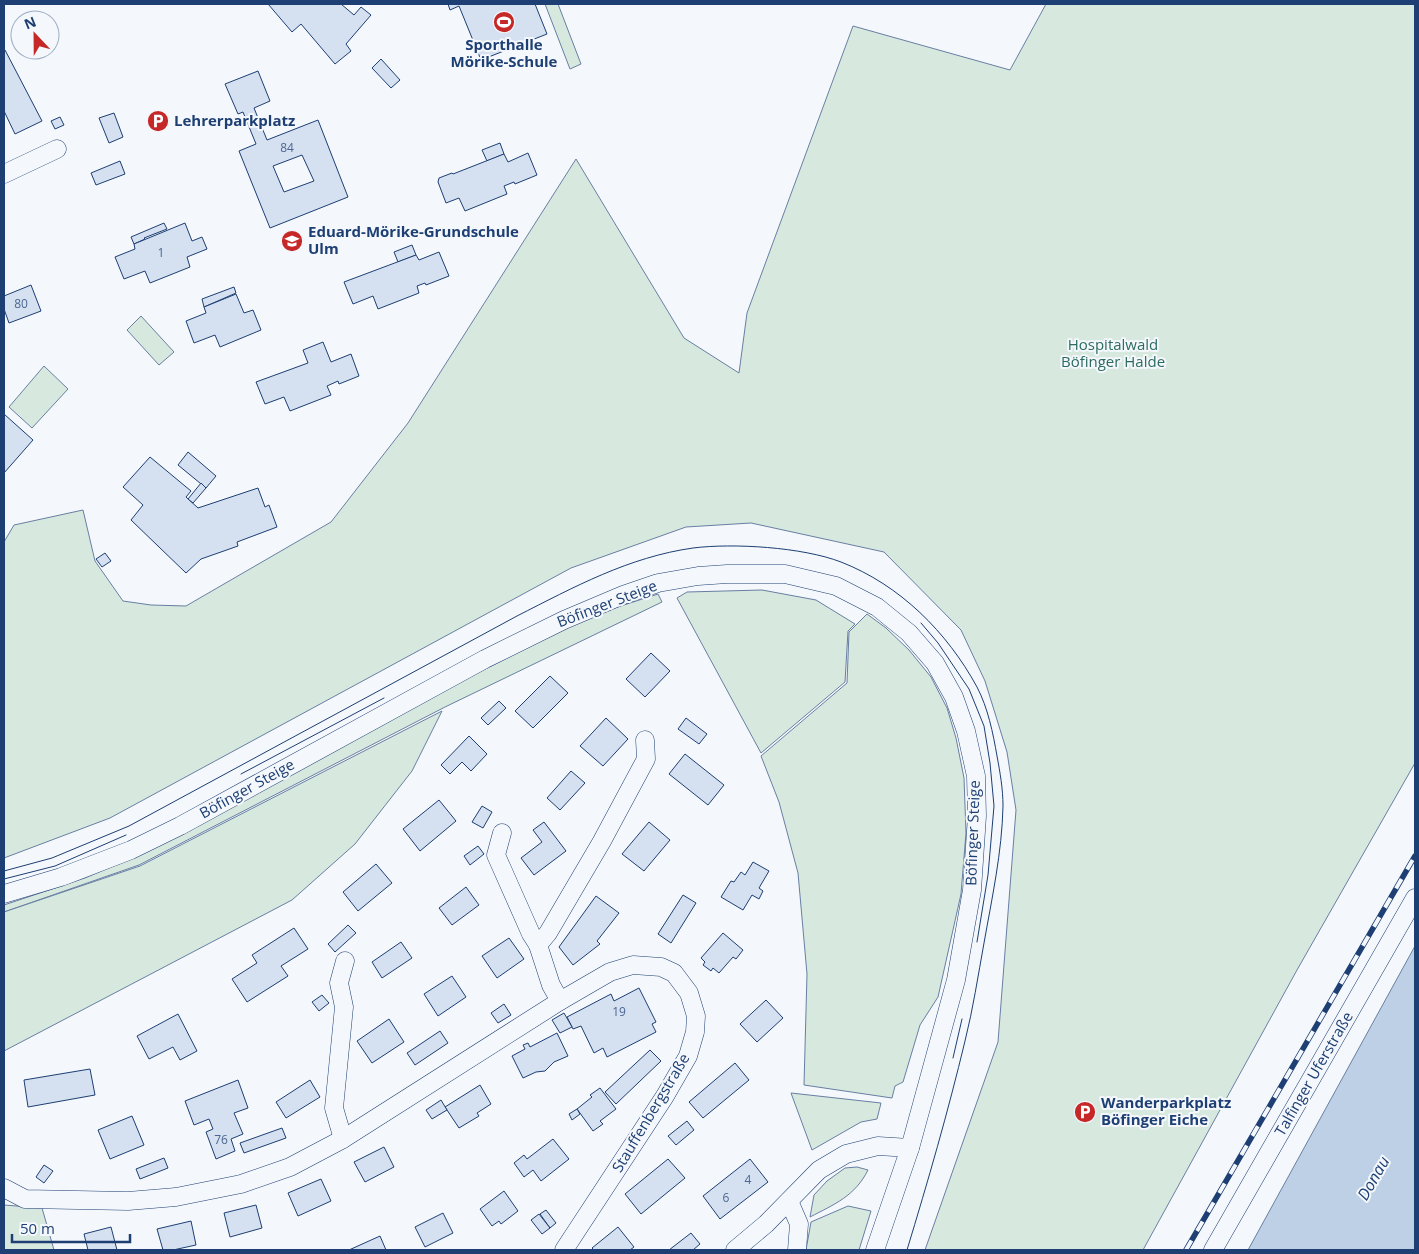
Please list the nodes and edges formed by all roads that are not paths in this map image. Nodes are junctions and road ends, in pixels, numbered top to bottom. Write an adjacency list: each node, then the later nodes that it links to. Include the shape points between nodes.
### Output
1 (57, 149): 2 (street)
2 (4, 174)
3 (645, 740): 7 (street, via 646,759 602,842)
4 (502, 833): 7 (street, via 496,855)
5 (4, 894): 11 (street, Böfinger Steige, via 61,877 131,850 485,659 623,595 658,583 727,574 785,574 836,586 877,607 909,634 935,663 954,697 976,776 972,890 958,971)
6 (1415, 898): 18 (street, Talfinger Uferstraße)
7 (538, 946): 9 (street)
8 (345, 961): 10 (street, via 339,983 344,1007 334,1108)
9 (560, 1001): 10 (street, Stauffenbergstraße); 14 (street, Stauffenbergstraße, via 610,972 633,965 661,967 674,973 689,993 696,1016 688,1056)
10 (343, 1139): 12 (street, Stauffenbergstraße, via 290,1167 242,1184 176,1197 128,1201 25,1199)
11 (910, 1148): 13 (street, via 878,1146 846,1154 819,1170); 17 (street, Böfinger Steige)
12 (4, 1188)
13 (789, 1201): 15 (street); 16 (street, via 799,1224)
14 (564, 1250)
15 (735, 1250)
16 (797, 1250)
17 (875, 1250)
18 (1213, 1250)

